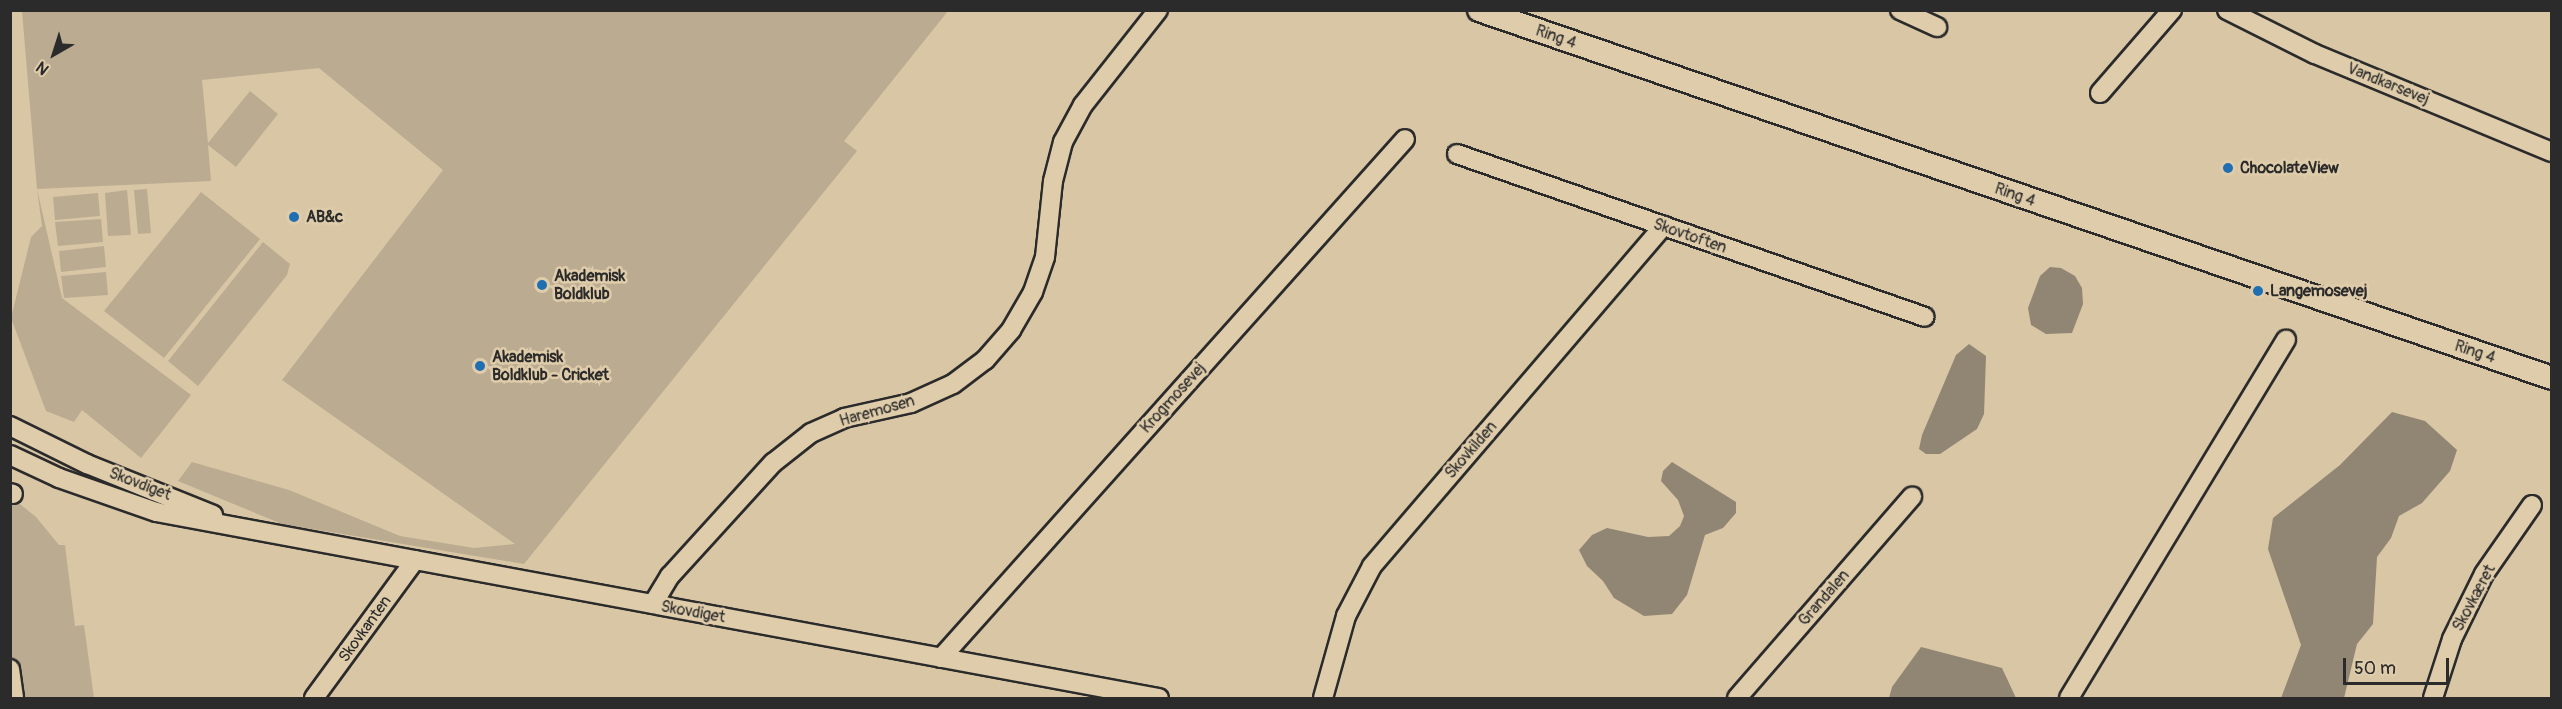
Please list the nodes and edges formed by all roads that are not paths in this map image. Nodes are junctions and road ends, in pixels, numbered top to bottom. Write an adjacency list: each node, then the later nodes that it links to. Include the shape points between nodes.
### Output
1 (1158, 10): 21 (street, Haremosen, via 1083,105 1063,142 1053,181 1045,257 1033,292 1011,330 985,360 952,384 911,403 844,418 811,433 773,463 670,576)
2 (1479, 10): 14 (main road, Ring 4)
3 (1900, 10): 6 (street)
4 (2172, 10): 7 (street)
5 (2227, 10): 9 (street, Vandkarsevej, via 2315,54)
6 (1937, 27)
7 (2100, 93)
8 (1405, 139): 22 (street, Krogmosevej)
9 (2552, 152)
10 (1457, 154): 11 (street, Skovtoften)
11 (1663, 226): 12 (street, Skovtoften); 27 (street, Skovkilden, via 1372,566 1346,616)
12 (1924, 317)
13 (2286, 339): 29 (street)
14 (2552, 378)
15 (10, 426): 19 (street, Skovdiget)
16 (10, 455): 19 (street, Skovdiget, via 59,478 156,512)
17 (1912, 496): 28 (street, Grandalen)
18 (2532, 505): 30 (street, Skovkæret, via 2484,574 2452,639)
19 (228, 522): 20 (street, Skovdiget)
20 (415, 560): 21 (street, Skovdiget); 25 (street, Skovkanten)
21 (653, 604): 22 (street, Skovdiget)
22 (941, 658): 26 (street, Skovdiget)
23 (10, 669): 24 (street)
24 (14, 699)
25 (314, 699)
26 (1159, 699)
27 (1323, 699)
28 (1737, 699)
29 (2069, 699)
30 (2433, 699)

